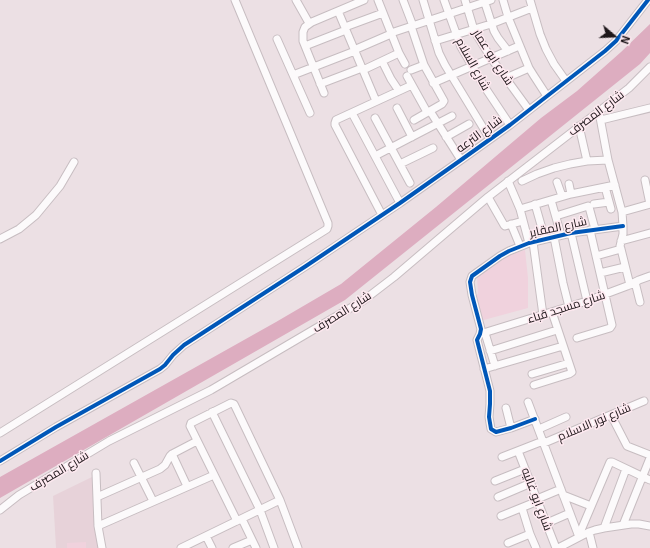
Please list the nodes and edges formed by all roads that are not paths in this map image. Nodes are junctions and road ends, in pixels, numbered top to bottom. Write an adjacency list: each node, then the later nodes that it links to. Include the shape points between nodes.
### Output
1 (235, 0): 143 (street, via 328,223 327,229)
2 (296, 0): 20 (street)
3 (364, 0): 15 (street)
4 (378, 0): 16 (street)
5 (403, 0): 22 (street)
6 (423, 0): 19 (street)
7 (444, 0): 17 (street, شارع السلام)
8 (464, 0): 13 (street, شارع ابو عمار)
9 (503, 0): 18 (street)
10 (530, 0): 14 (street)
11 (487, 1): 13 (street); 21 (street)
12 (646, 1): 46 (street, شارع الترعه, via 609,48)
13 (467, 8): 17 (street); 24 (street, شارع ابو عمار)
14 (532, 8): 18 (street); 46 (street, via 546,49)
15 (338, 11): 20 (street); 23 (street)
16 (383, 13): 23 (street); 25 (street)
17 (449, 14): 19 (street); 26 (street, شارع السلام)
18 (508, 17): 21 (street); 30 (street)
19 (429, 21): 22 (street); 28 (street)
20 (309, 23): 29 (street, via 302,36)
21 (491, 24): 24 (street); 32 (street)
22 (412, 26): 25 (street); 37 (street)
23 (345, 29): 29 (street); 31 (street)
24 (474, 30): 26 (street); 34 (street, شارع ابو عمار)
25 (391, 34): 31 (street); 33 (street)
26 (456, 35): 28 (street); 38 (street, شارع السلام)
27 (277, 39): 43 (street)
28 (435, 41): 44 (street)
29 (305, 46): 39 (street)
30 (519, 46): 32 (street); 41 (street)
31 (355, 51): 39 (street); 42 (street)
32 (508, 51): 34 (street)
33 (399, 53): 35 (street); 36 (street)
34 (491, 58): 38 (street); 45 (street, شارع ابو عمار)
35 (382, 61): 42 (street); 50 (street)
36 (405, 64)
37 (424, 65): 47 (street); 49 (street, via 409,73)
38 (472, 66): 44 (street); 67 (street, شارع السلام)
39 (314, 67): 43 (street); 48 (street)
40 (650, 67): 59 (street, شارع المصرف)
41 (529, 68): 45 (street); 52 (street)
42 (362, 69): 48 (street); 53 (street)
43 (293, 75): 58 (street)
44 (451, 76): 47 (street); 71 (street)
45 (506, 78): 56 (street, شارع ابو عمار)
46 (566, 81): 52 (street, شارع الترعه)
47 (433, 83): 57 (street, via 444,102)
48 (320, 84): 51 (street)
49 (412, 85): 50 (street); 57 (street)
50 (399, 91): 53 (street)
51 (324, 93)
52 (547, 96): 56 (street, شارع الترعه)
53 (376, 102): 60 (street)
54 (397, 108): 69 (street)
55 (650, 108): 64 (street)
56 (529, 110): 67 (street, شارع الترعه)
57 (429, 111): 63 (street); 65 (street)
58 (310, 112)
59 (599, 112): 64 (street); 68 (street, شارع المصرف)
60 (352, 113): 74 (street); 98 (street, via 336,120 335,125)
61 (452, 116): 65 (street)
62 (375, 118): 72 (street)
63 (414, 120)
64 (601, 120): 76 (street)
65 (438, 123): 69 (street); 70 (street)
66 (469, 124): 70 (street)
67 (510, 125): 71 (street, شارع الترعه)
68 (579, 126): 78 (street); 81 (street, شارع المصرف)
69 (412, 137): 72 (street)
70 (446, 137): 75 (street)
71 (490, 139): 75 (street, شارع الترعه)
72 (391, 148): 74 (street); 79 (street)
73 (433, 148): 79 (street)
74 (375, 156): 92 (street)
75 (461, 160): 92 (street, شارع الترعه)
76 (608, 160): 78 (street); 86 (street)
77 (74, 162): 107 (street, via 50,200 36,215 19,229)
78 (587, 162): 82 (street, via 554,168)
79 (400, 164): 83 (street)
80 (645, 180): 95 (street)
81 (508, 181): 90 (street, شارع المصرف); 96 (street)
82 (522, 181)
83 (410, 182)
84 (557, 182): 89 (street)
85 (569, 184): 88 (street)
86 (615, 185): 87 (street); 97 (street)
87 (605, 187): 88 (street); 94 (street, via 610,206)
88 (571, 194): 89 (street)
89 (562, 196): 91 (street)
90 (488, 197): 101 (street, via 504,225); 170 (street, شارع المصرف, via 364,300 211,390 109,441 19,495)
91 (551, 200): 93 (street); 99 (street)
92 (400, 203): 98 (street, شارع الترعه)
93 (536, 204): 96 (street); 108 (street)
94 (594, 204)
95 (650, 204): 97 (street)
96 (520, 209): 100 (street)
97 (622, 212): 102 (street)
98 (382, 215): 150 (street, شارع الترعه, via 184,345 160,369)
99 (556, 216): 103 (street, via 588,206); 106 (street)
100 (523, 221): 101 (street); 110 (street)
101 (511, 224): 111 (street)
102 (623, 226): 103 (street, شارع المقابر); 109 (street)
103 (593, 230): 104 (street, شارع المقابر); 113 (street)
104 (571, 233): 106 (street, شارع المقابر); 119 (street)
105 (650, 233): 109 (street)
106 (558, 236): 108 (street, شارع المقابر); 121 (street, via 563,283)
107 (0, 239)
108 (545, 239): 110 (street, شارع المقابر)
109 (621, 241): 112 (street)
110 (531, 242): 111 (street, شارع المقابر); 123 (street)
111 (520, 246): 125 (street, شارع المقابر, via 500,256 472,276 471,289)
112 (621, 250): 113 (street); 114 (street)
113 (596, 256): 115 (street)
114 (625, 267): 115 (street); 117 (street)
115 (600, 273): 118 (street)
116 (650, 276): 117 (street, شارع مسجد قباء)
117 (632, 283): 118 (street, شارع مسجد قباء); 120 (street)
118 (605, 294): 119 (street, شارع مسجد قباء); 126 (street, via 612,326)
119 (587, 301): 121 (street, شارع مسجد قباء)
120 (640, 302)
121 (569, 306): 122 (street, شارع مسجد قباء)
122 (552, 312): 123 (street, شارع مسجد قباء); 124 (street)
123 (543, 315): 125 (street, شارع مسجد قباء)
124 (557, 330): 127 (street); 128 (street)
125 (482, 333): 128 (street); 131 (street, شارع المقابر, via 477,340)
126 (577, 338)
127 (563, 346): 129 (street); 130 (street)
128 (490, 351): 130 (street)
129 (569, 363): 132 (street); 133 (street, via 572,370 569,374)
130 (494, 366): 131 (street)
131 (484, 369): 141 (street, شارع المقابر, via 490,391 491,429 496,432)
132 (532, 374)
133 (534, 385)
134 (644, 401): 138 (street, شارع نور الاسلام)
135 (528, 402): 140 (street)
136 (506, 408): 141 (street)
137 (212, 412): 144 (street, via 191,423); 165 (street, via 233,403); 171 (street)
138 (611, 415): 145 (street, شارع نور الاسلام); 148 (street, via 627,446)
139 (566, 417): 142 (street)
140 (535, 419): 141 (street); 142 (street)
141 (511, 428)
142 (539, 429): 145 (street)
143 (0, 433)
144 (197, 441): 147 (street); 155 (street)
145 (544, 442): 146 (street, شارع نور الاسلام); 162 (street)
146 (518, 450): 149 (street, شارع نور الاسلام); 152 (street, شارع ابو غاليه)
147 (172, 454): 156 (street, via 163,467); 161 (street)
148 (650, 456): 157 (street)
149 (502, 457)
150 (0, 461)
151 (134, 463): 156 (street)
152 (526, 469): 159 (street); 160 (street, شارع ابو غاليه)
153 (626, 469): 157 (street); 168 (street, via 610,462); 179 (street)
154 (96, 473): 163 (street)
155 (214, 475): 161 (street); 174 (street)
156 (142, 477): 163 (street); 167 (street)
157 (642, 477): 158 (street); 176 (street)
158 (650, 480)
159 (495, 481)
160 (531, 483): 164 (street); 166 (street, شارع ابو غاليه)
161 (187, 486): 167 (street)
162 (562, 492): 166 (street); 168 (street); 172 (street)
163 (97, 497): 177 (street)
164 (498, 497)
165 (280, 500): 171 (street); 194 (street)
166 (538, 500): 169 (street); 175 (street, شارع ابو غاليه)
167 (153, 501): 177 (street)
168 (591, 506): 183 (street)
169 (522, 508): 173 (street); 181 (street)
170 (0, 510)
171 (260, 510): 174 (street); 193 (street)
172 (570, 513): 175 (street); 183 (street)
173 (501, 516)
174 (239, 520): 182 (street); 184 (street)
175 (547, 523): 196 (street, شارع ابو غاليه)
176 (624, 525): 178 (street); 179 (street)
177 (98, 526): 188 (street)
178 (650, 526)
179 (604, 528): 180 (street)
180 (589, 532): 183 (street); 197 (street)
181 (530, 534): 185 (street); 195 (street)
182 (206, 536): 189 (street); 190 (street)
183 (579, 536): 186 (street)
184 (252, 540): 187 (street); 192 (street)
185 (508, 543)
186 (571, 545): 196 (street)
187 (241, 546): 191 (street)
188 (102, 548)
189 (182, 548)
190 (212, 548)
191 (233, 548)
192 (256, 548)
193 (273, 548)
194 (298, 548)
195 (536, 548)
196 (557, 548)
197 (593, 548)

